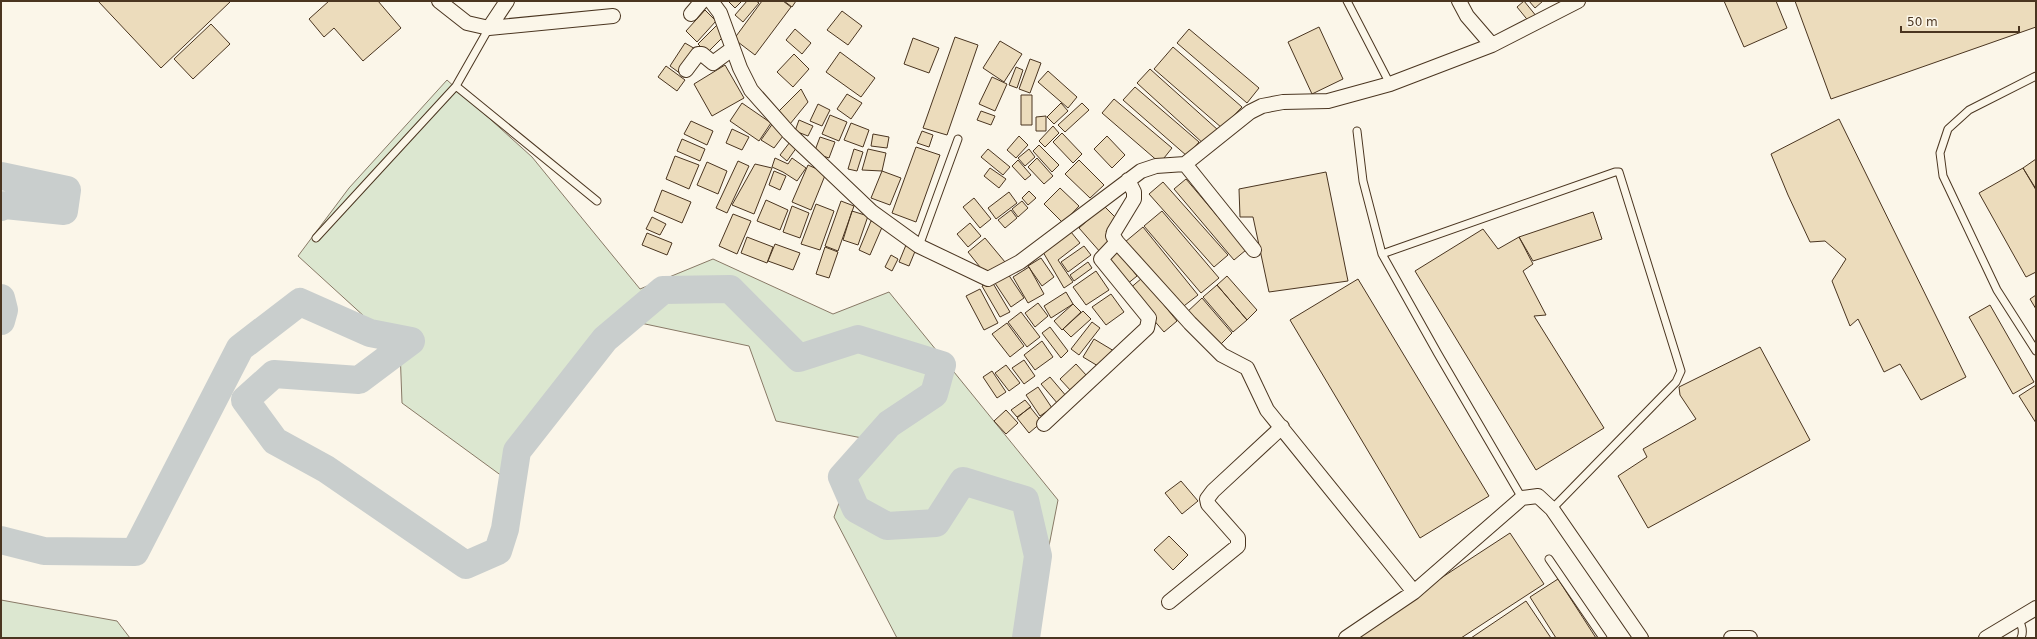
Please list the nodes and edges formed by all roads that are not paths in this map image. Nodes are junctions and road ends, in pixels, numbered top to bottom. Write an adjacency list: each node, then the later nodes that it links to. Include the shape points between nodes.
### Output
1 (439, 1): 10 (street, via 467,23)
2 (507, 1): 10 (street)
3 (702, 1): 8 (street)
4 (711, 1): 12 (street, via 722,19)
5 (1347, 1): 15 (lane)
6 (1459, 1): 11 (street, via 1467,16)
7 (1578, 1): 11 (street)
8 (691, 14)
9 (612, 16): 10 (street)
10 (489, 28): 16 (lane)
11 (1492, 46): 15 (street)
12 (732, 49): 13 (street, via 713,63 702,54 698,54); 24 (street, via 751,90 771,115 872,212)
13 (686, 70)
14 (2036, 76): 27 (lane, via 1969,110 1948,130 1940,153 1943,176 1997,290)
15 (1390, 84): 19 (street, via 1328,101 1283,102 1262,106 1250,112)
16 (456, 86): 21 (lane); 22 (lane)
17 (1356, 131): 26 (lane, via 1362,181)
18 (958, 139): 24 (lane)
19 (1184, 164): 20 (street, via 1148,167); 25 (street)
20 (1128, 180): 23 (street, via 1134,192 1134,199 1114,232 1113,236); 24 (street, via 1020,262 990,278 985,278)
21 (597, 202)
22 (316, 238)
23 (1117, 242): 28 (street, via 1101,259 1150,322 1136,339); 29 (street, via 1222,355 1247,368 1267,410)
24 (919, 246)
25 (1254, 250)
26 (1382, 254): 30 (lane); 31 (lane, via 1619,172 1681,371 1676,382)
27 (2036, 351)
28 (1044, 424)
29 (1282, 427): 33 (street); 34 (street, via 1207,499 1238,538 1238,546)
30 (1522, 498): 31 (street, via 1538,496); 33 (street)
31 (1552, 509): 39 (street)
32 (1549, 559): 38 (lane)
33 (1414, 592): 37 (street)
34 (1169, 602)
35 (2036, 608): 36 (street)
36 (2018, 619): 42 (street); 43 (lane, via 2022,626)
37 (1346, 638)
38 (1603, 638)
39 (1640, 638)
40 (1731, 638): 41 (street)
41 (1750, 638)
42 (1986, 638)
43 (2021, 638)

